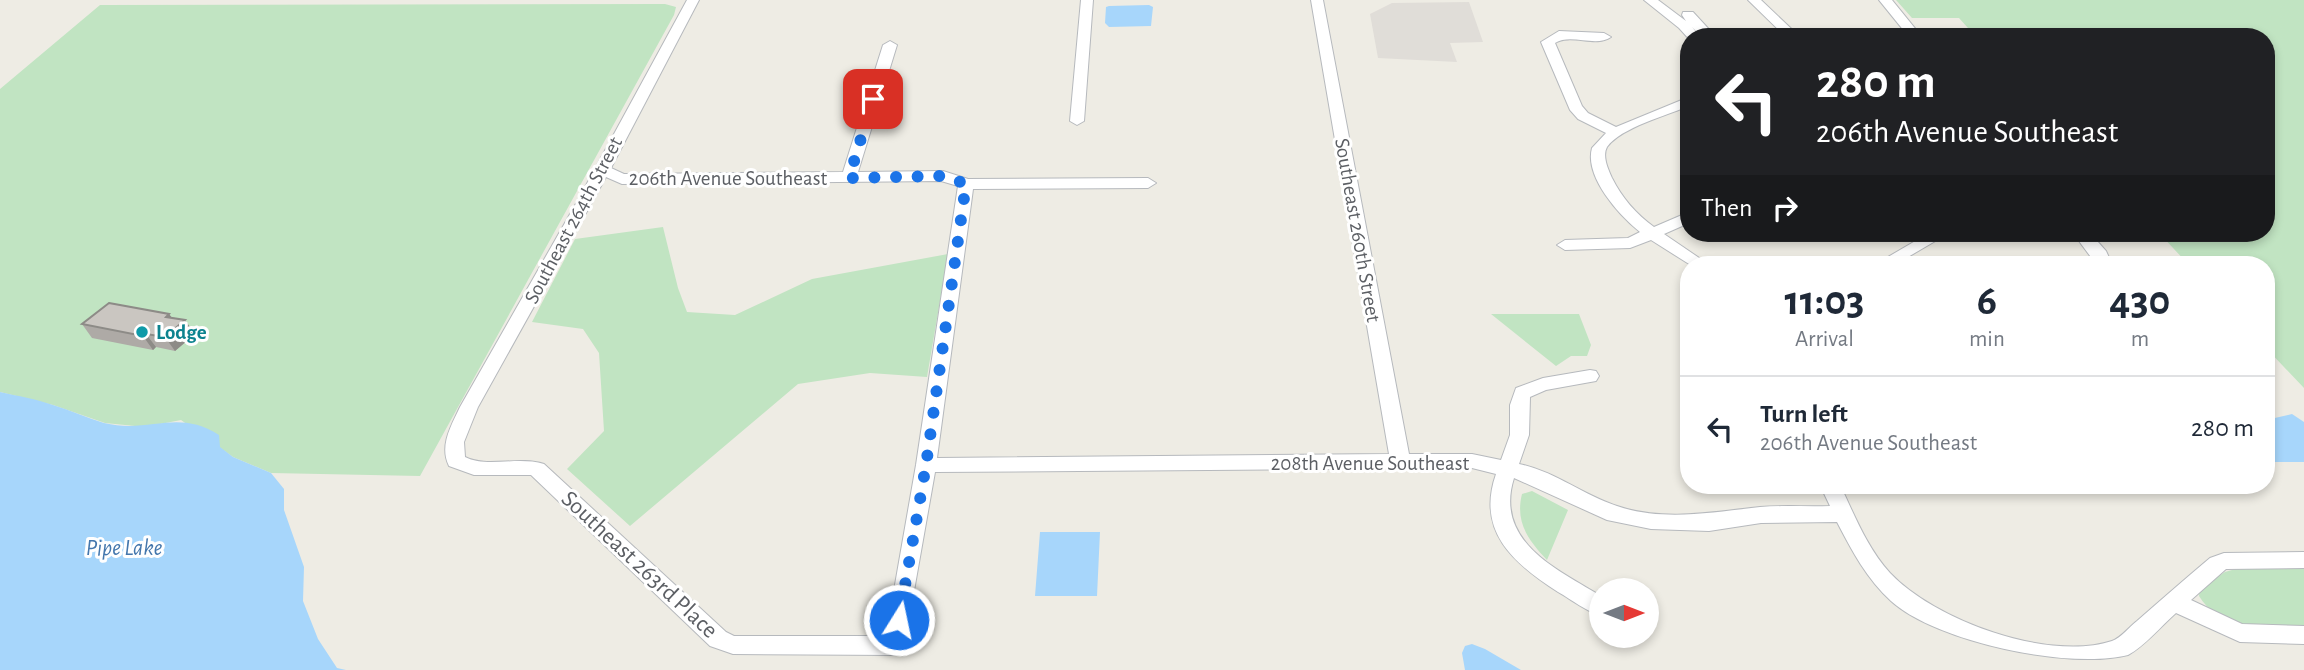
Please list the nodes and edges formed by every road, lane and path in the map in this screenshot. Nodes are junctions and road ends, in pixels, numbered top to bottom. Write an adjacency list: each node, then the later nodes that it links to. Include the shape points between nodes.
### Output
1 (694, 0): 17 (street, Southeast 264th Street)
2 (1087, 0): 15 (street)
3 (1317, 0): 30 (street, Southeast 260th Street)
4 (1650, 0): 8 (street)
5 (1667, 0): 9 (street)
6 (1754, 0): 10 (street)
7 (1885, 0): 11 (street)
8 (1686, 28)
9 (1701, 28)
10 (1784, 28)
11 (1908, 28)
12 (1604, 37): 16 (street, via 1559,35 1551,38 1549,48 1575,107 1583,116)
13 (890, 45): 18 (street)
14 (1680, 105): 16 (street)
15 (1077, 121)
16 (1617, 132): 22 (street, via 1602,144 1597,161 1618,204)
17 (602, 170): 18 (street, 206th Avenue Southeast, via 622,178); 32 (street, Southeast 264th Street, via 454,440 456,461)
18 (849, 178): 20 (street, 206th Avenue Southeast, via 943,176)
19 (1148, 183): 20 (street, 206th Avenue Southeast)
20 (966, 184): 31 (street)
21 (1680, 221): 22 (street)
22 (1654, 234): 25 (street, via 1630,243); 26 (street)
23 (1924, 242): 27 (street)
24 (2089, 242): 28 (street)
25 (1565, 245)
26 (1688, 256)
27 (1899, 256)
28 (2100, 256)
29 (1590, 376): 33 (street, via 1543,384 1522,393 1517,406 1519,438)
30 (1400, 460): 31 (street, 208th Avenue Southeast); 33 (street, 208th Avenue Southeast, via 1472,461)
31 (926, 465): 32 (street, Southeast 263rd Place, via 895,646 733,645 718,639 537,469)
32 (476, 467)
33 (1507, 467): 35 (street, 208th Avenue Southeast, via 1614,514 1651,522); 37 (street, via 1499,509 1511,540 1541,569)
34 (1834, 494): 35 (street)
35 (1844, 514): 38 (street, via 1883,580 1957,630 2001,648 2086,657 2119,650)
36 (2304, 560): 38 (street, via 2224,561)
37 (1589, 599)
38 (2174, 602): 39 (street, via 2240,633)
39 (2304, 635)

